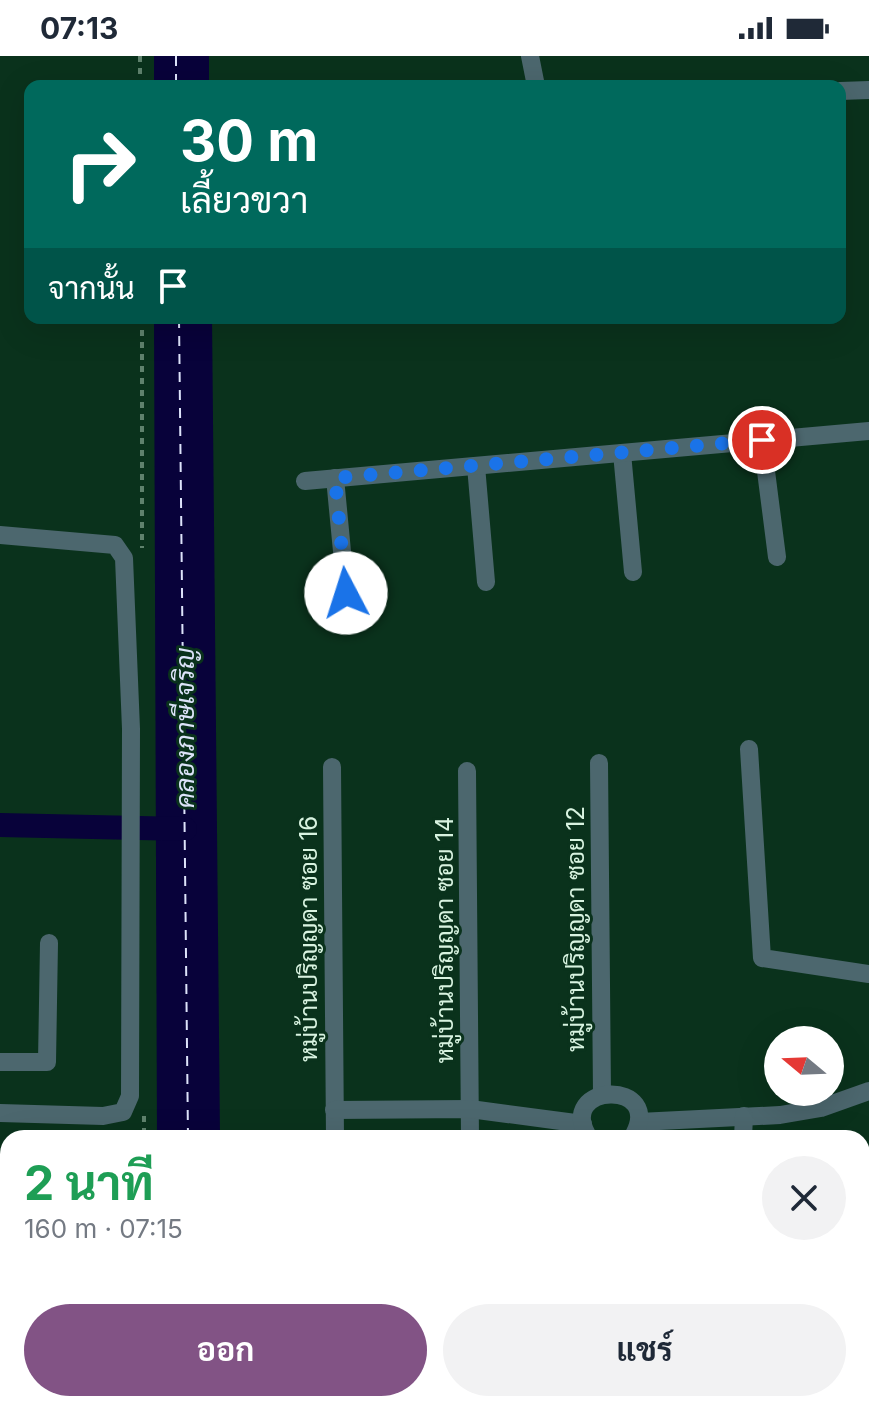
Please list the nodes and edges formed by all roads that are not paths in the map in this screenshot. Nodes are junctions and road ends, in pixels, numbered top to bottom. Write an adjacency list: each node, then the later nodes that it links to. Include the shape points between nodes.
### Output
1 (530, 56): 2 (street)
2 (535, 80)
3 (869, 90): 4 (street)
4 (846, 91)
5 (869, 431): 6 (street)
6 (762, 440): 7 (street); 12 (street)
7 (622, 453): 8 (street); 13 (street)
8 (476, 466): 9 (street); 14 (street)
9 (335, 478): 10 (street); 15 (street)
10 (305, 481)
11 (0, 535): 27 (street, via 115,545 124,558 131,729 130,1096 123,1112 103,1116)
12 (777, 557)
13 (633, 572)
14 (486, 582)
15 (346, 593)
16 (749, 749): 21 (street, via 762,958)
17 (599, 763): 24 (street, หมู่บ้านปริญญดา ซอย 12)
18 (332, 767): 26 (street, หมู่บ้านปริญญดา ซอย 16)
19 (467, 771): 25 (street, หมู่บ้านปริญญดา ซอย 14)
20 (49, 943): 22 (street, via 47,1062)
21 (869, 974)
22 (0, 1062)
23 (869, 1091): 28 (street, via 821,1108)
24 (602, 1094): 32 (street, via 587,1106); 33 (street, via 624,1096 635,1107)
25 (470, 1109): 26 (street); 30 (street, หมู่บ้านปริญญดา ซอย 14); 31 (street)
26 (334, 1110): 29 (street, หมู่บ้านปริญญดา ซอย 16)
27 (0, 1113)
28 (744, 1116): 33 (street); 34 (street)
29 (335, 1130)
30 (470, 1130)
31 (581, 1130)
32 (586, 1130)
33 (636, 1130)
34 (743, 1130)

